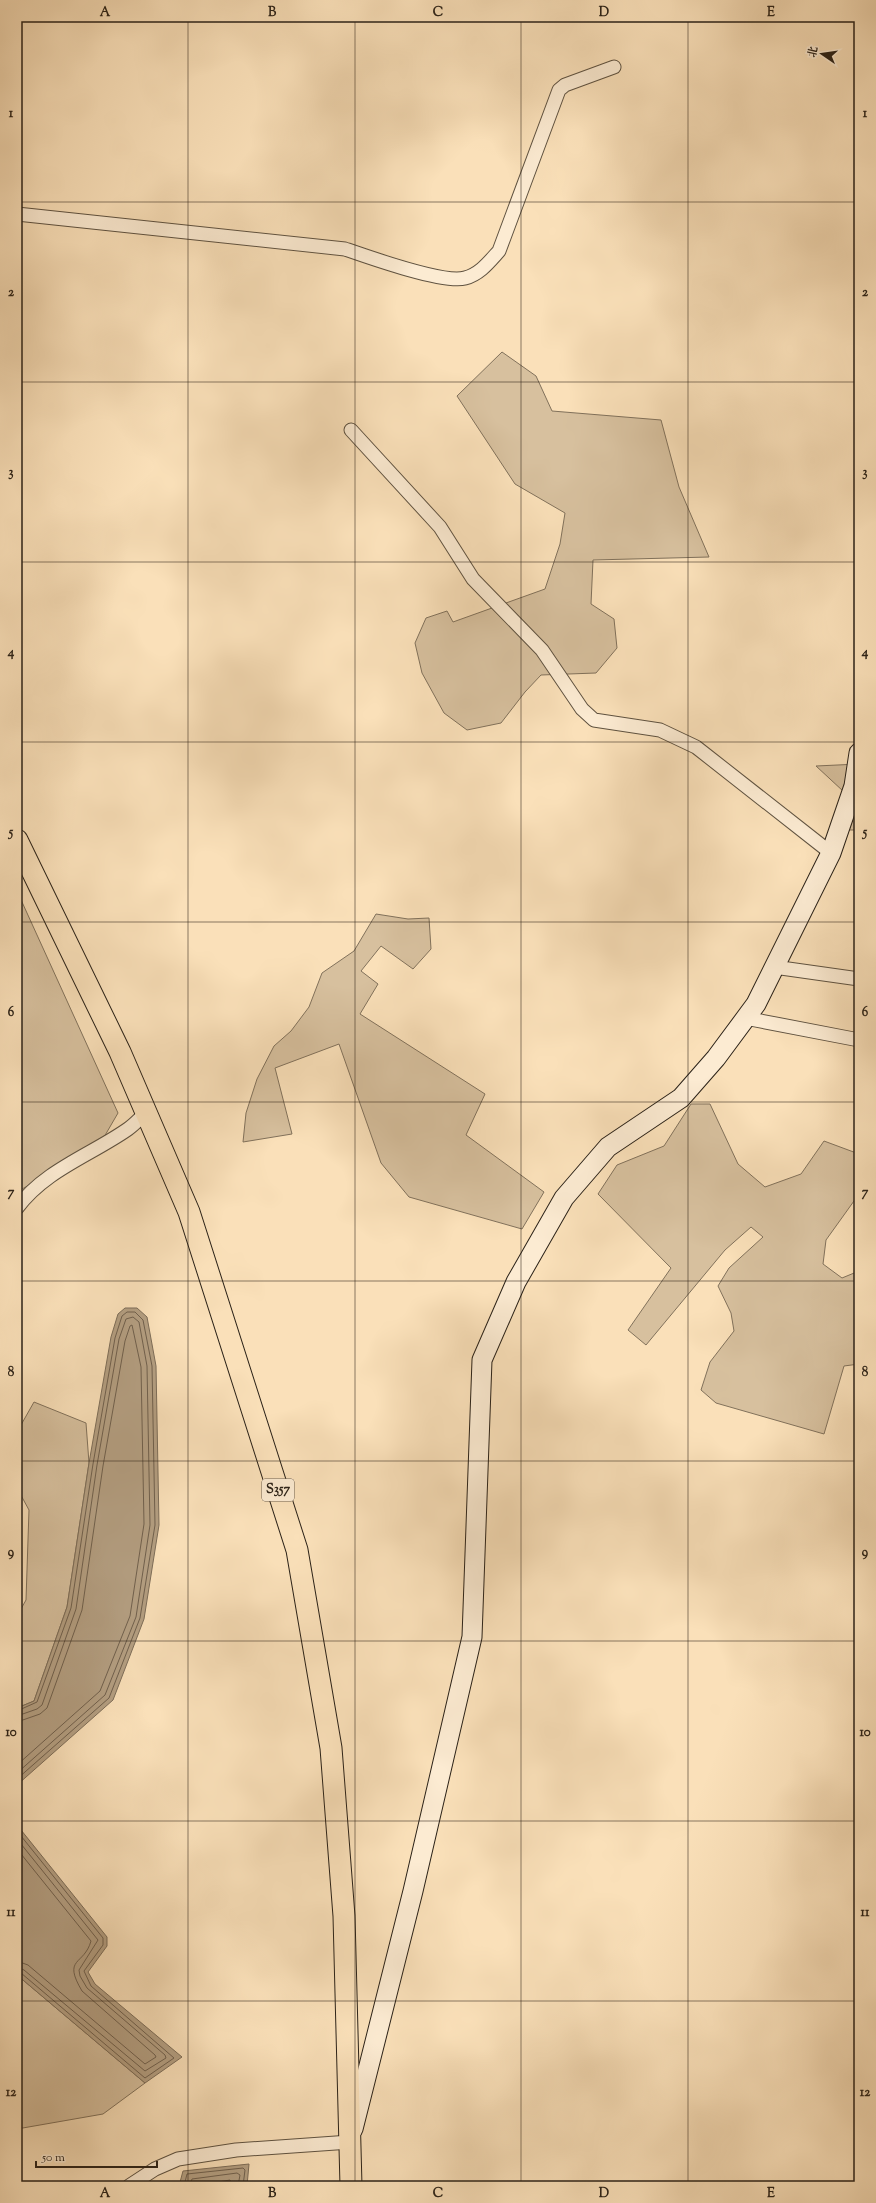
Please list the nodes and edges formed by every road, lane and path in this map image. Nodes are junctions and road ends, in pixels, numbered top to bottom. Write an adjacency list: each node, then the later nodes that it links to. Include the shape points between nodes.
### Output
1 (614, 67): 2 (street, via 565,85 559,90 499,251 482,270 465,278 447,277 388,264 345,249)
2 (17, 214)
3 (351, 430): 6 (street, via 440,527 473,579 542,650 582,709 594,720 660,730 696,747)
4 (859, 753): 6 (street, via 854,786)
5 (17, 840): 11 (main road, S357, via 120,1052)
6 (831, 853): 7 (street)
7 (774, 967): 8 (street); 9 (street, via 756,1004)
8 (859, 979)
9 (745, 1018): 10 (street); 13 (street, via 716,1058 681,1098 608,1147 564,1198 516,1282 482,1360 472,1637 413,1891)
10 (859, 1040)
11 (146, 1113): 12 (street, via 128,1129 64,1165 25,1197); 13 (main road, S357, via 189,1212 297,1550 331,1748 344,1916)
12 (17, 1208)
13 (350, 2142): 14 (street, via 236,2150 178,2159 155,2169); 15 (main road, S357)
14 (129, 2186)
15 (351, 2186)

